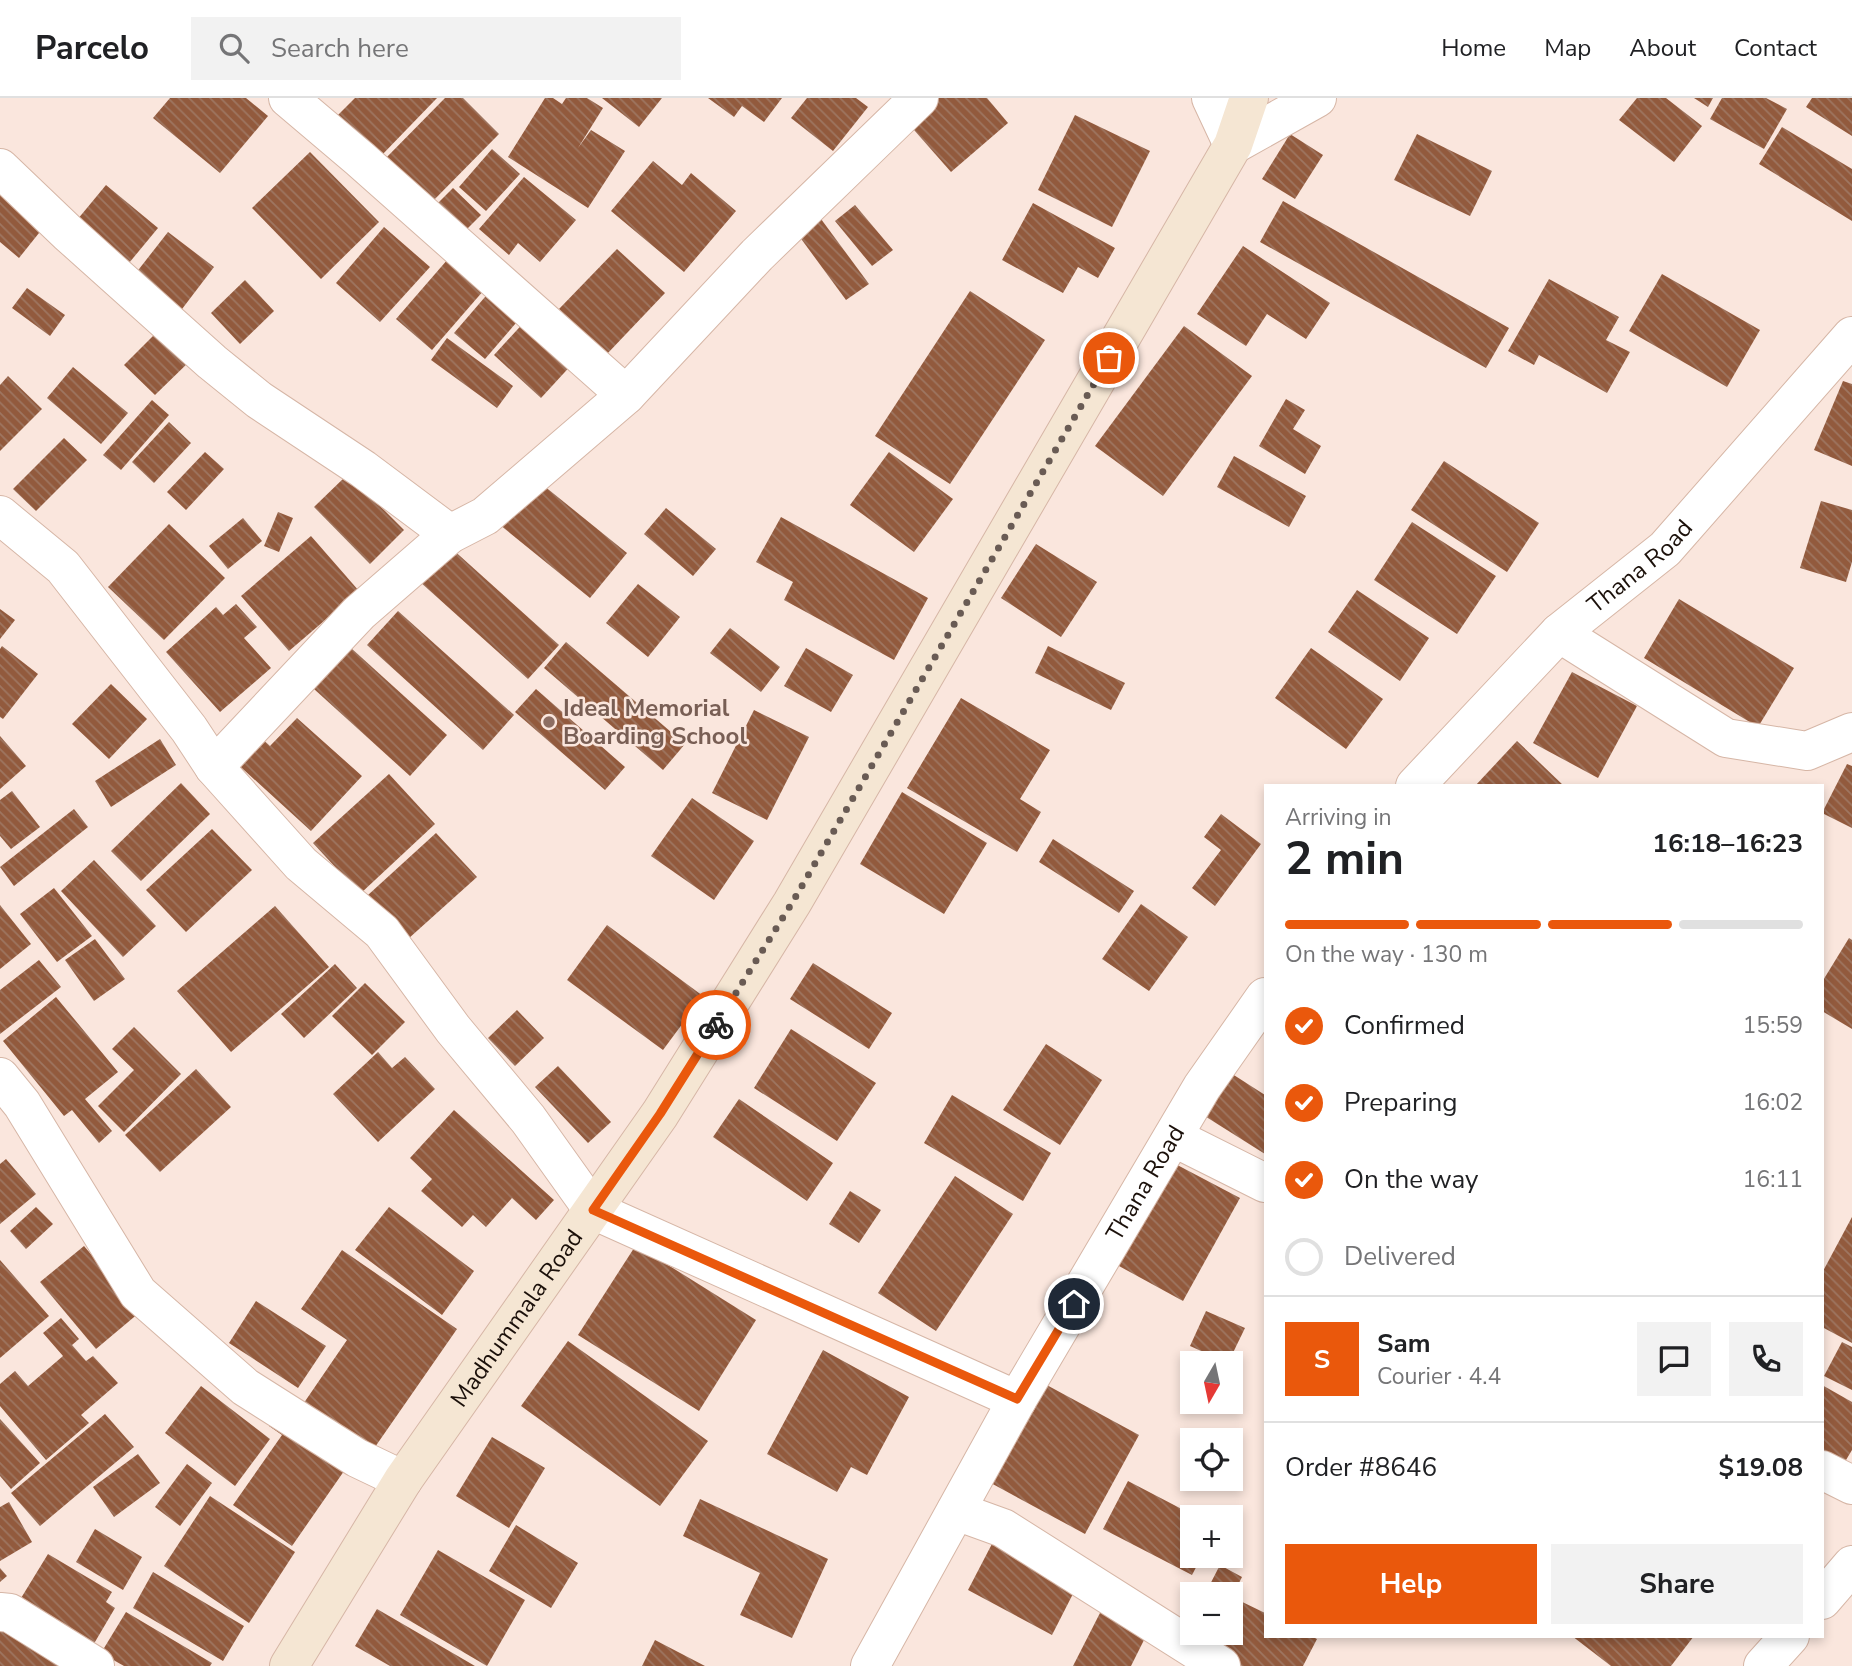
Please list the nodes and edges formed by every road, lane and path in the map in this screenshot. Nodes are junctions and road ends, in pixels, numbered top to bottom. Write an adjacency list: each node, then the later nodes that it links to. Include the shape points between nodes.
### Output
1 (288, 98): 9 (street)
2 (919, 98): 9 (street, via 757,255)
3 (1211, 98): 6 (street)
4 (1249, 98): 6 (street, Madhummala Road)
5 (1317, 98): 6 (street)
6 (1233, 145): 20 (street, Madhummala Road, via 792,903 660,1114)
7 (0, 168): 11 (street, via 259,400)
8 (1852, 336): 12 (street, Thana Road, via 1665,549)
9 (626, 395): 11 (street, via 485,516)
10 (0, 515): 14 (street, via 64,567)
11 (450, 534): 14 (street, via 359,613)
12 (1559, 633): 13 (street, via 1726,738 1807,751); 15 (street, Thana Road)
13 (1852, 732)
14 (214, 767): 20 (street, via 301,864 382,932)
15 (1417, 784)
16 (1264, 998): 18 (street, Thana Road)
17 (0, 1077): 23 (street, via 22,1104 138,1293 246,1387 357,1458)
18 (1172, 1137): 19 (street); 21 (street, Thana Road)
19 (1264, 1183)
20 (593, 1210): 21 (street); 23 (street, Madhummala Road)
21 (1017, 1399): 25 (street, Thana Road)
22 (1824, 1471): 24 (street)
23 (403, 1480): 31 (street, Madhummala Road)
24 (1852, 1485)
25 (956, 1511): 32 (street, Thana Road); 33 (street, via 1003,1528)
26 (1852, 1565): 27 (street)
27 (1824, 1598)
28 (0, 1612): 30 (street, via 10,1613)
29 (1788, 1638): 34 (street)
30 (95, 1666)
31 (289, 1666)
32 (870, 1666)
33 (1221, 1666)
34 (1763, 1666)

